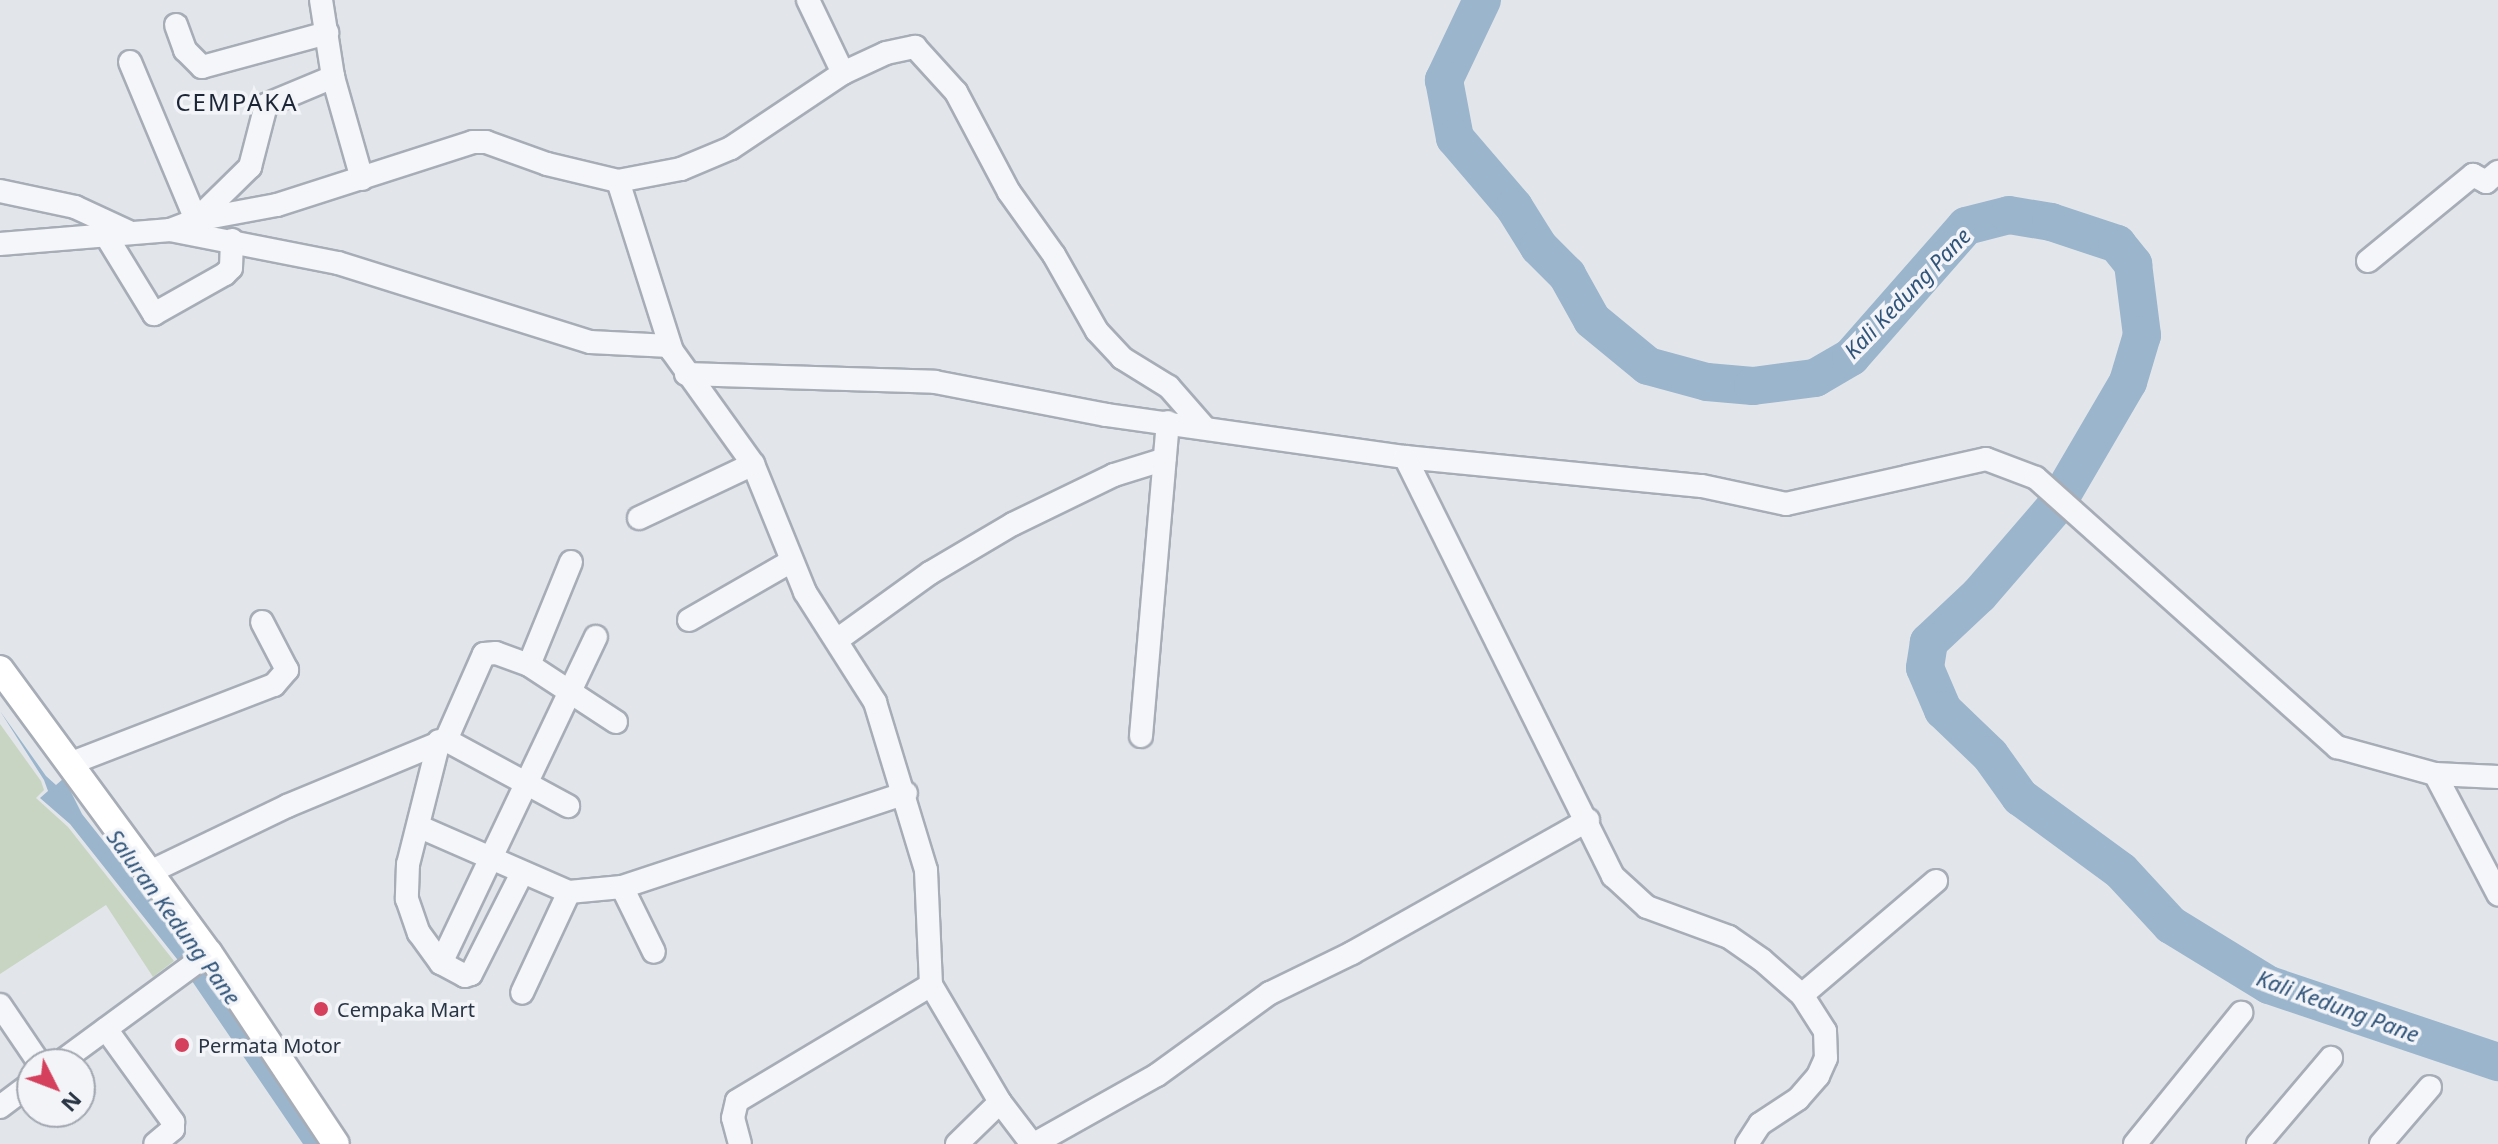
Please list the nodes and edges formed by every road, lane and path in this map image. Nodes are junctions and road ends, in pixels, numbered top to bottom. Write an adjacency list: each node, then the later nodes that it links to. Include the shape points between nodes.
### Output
1 (321, 0): 4 (street)
2 (808, 0): 6 (street)
3 (176, 25): 4 (street, via 193,62 202,67)
4 (327, 33): 7 (street)
5 (130, 62): 12 (street)
6 (843, 73): 10 (street, via 731,148 681,169); 21 (street, via 886,53 911,46 919,50 956,92 1009,192 1054,255 1097,331 1122,358 1169,387)
7 (333, 77): 9 (street); 12 (street, via 266,105 250,167)
8 (2498, 172): 18 (street, via 2486,182 2473,175)
9 (362, 179): 10 (street, via 431,153 486,142); 12 (street, via 277,205)
10 (618, 181): 19 (street)
11 (0, 191): 14 (street, via 75,207)
12 (196, 220): 13 (street)
13 (170, 230): 14 (street); 16 (street)
14 (130, 233): 15 (street)
15 (105, 234): 16 (street, via 154,314 225,274 231,268); 17 (street)
16 (232, 240): 19 (street, via 338,263 590,342)
17 (0, 244)
18 (2368, 261)
19 (677, 360): 20 (street, via 935,382); 24 (street)
20 (1170, 422): 21 (street); 23 (street)
21 (1200, 426): 22 (street)
22 (1405, 457): 39 (street, via 1702,486 1796,504 1986,459 2036,478 2337,747); 44 (street)
23 (1165, 459): 31 (street, via 1114,475 1013,524 918,580); 36 (street)
24 (753, 464): 25 (street); 27 (street)
25 (639, 518)
26 (571, 562): 32 (street)
27 (790, 562): 28 (street); 31 (street)
28 (689, 620)
29 (262, 622): 38 (street, via 287,670 274,685)
30 (596, 637): 34 (street)
31 (837, 640): 42 (street, via 875,702)
32 (529, 665): 34 (street); 37 (street, via 484,654)
33 (0, 669): 38 (main road)
34 (569, 693): 35 (street); 41 (street)
35 (616, 722)
36 (1141, 736)
37 (442, 741): 41 (street); 45 (street); 47 (street)
38 (69, 764): 47 (main road)
39 (2435, 774): 40 (street); 52 (street)
40 (2498, 777)
41 (526, 784): 43 (street); 46 (street)
42 (906, 793): 50 (street); 56 (street, via 926,870)
43 (568, 806)
44 (1588, 820): 58 (street, via 1627,894 1647,907 1729,937); 71 (street, via 1352,953 1270,993 1157,1075)
45 (420, 827): 46 (street); 55 (street, via 408,864 407,899 419,933)
46 (488, 856): 48 (street); 55 (street)
47 (150, 872): 54 (main road)
48 (521, 875): 51 (street); 55 (street, via 471,974)
49 (1936, 881): 58 (street)
50 (622, 887): 51 (street); 53 (street)
51 (569, 892): 57 (street)
52 (2498, 894)
53 (654, 952)
54 (197, 962): 61 (street); 68 (main road)
55 (441, 963)
56 (931, 985): 66 (street); 69 (street, via 737,1101 733,1118)
57 (522, 993)
58 (1802, 995): 72 (street, via 1825,1031 1826,1058 1798,1099 1760,1124)
59 (0, 1005): 62 (street)
60 (2241, 1013): 73 (street)
61 (106, 1029): 63 (street); 67 (street, via 173,1122 173,1129)
62 (29, 1048)
63 (80, 1048)
64 (2331, 1058): 74 (street)
65 (2430, 1087): 75 (street)
66 (1000, 1102): 70 (street); 71 (street)
67 (155, 1144)
68 (336, 1144)
69 (740, 1144)
70 (957, 1144)
71 (1033, 1144)
72 (1747, 1144)
73 (2135, 1144)
74 (2258, 1144)
75 (2381, 1144)

